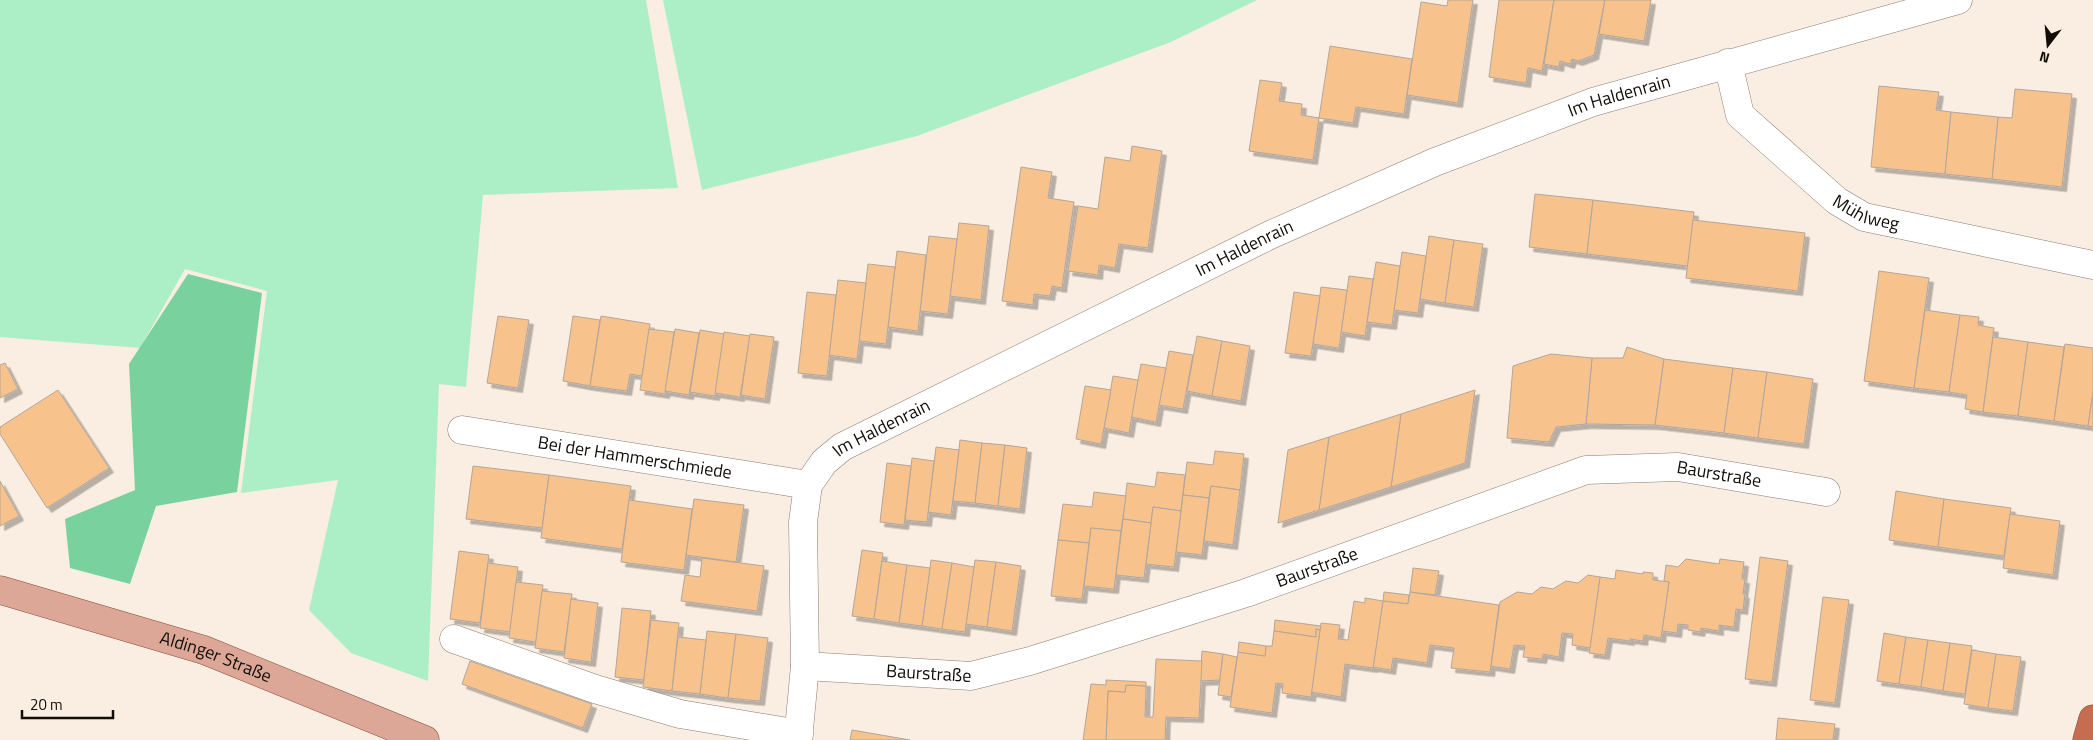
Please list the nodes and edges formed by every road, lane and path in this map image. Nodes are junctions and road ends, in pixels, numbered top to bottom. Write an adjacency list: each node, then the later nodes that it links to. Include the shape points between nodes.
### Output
1 (1958, 0): 2 (street, Im Haldenrain)
2 (1728, 63): 3 (street, Mühlweg, via 1740,115 1837,201 1864,217); 5 (street, Im Haldenrain, via 1594,102 1516,131 1435,162 1270,235 842,447 824,462)
3 (2084, 264)
4 (462, 430): 5 (street, Bei der Hammerschmiede)
5 (808, 485): 9 (street, Im Haldenrain, via 802,522)
6 (1826, 492): 9 (street, Baurstraße, via 1678,467 1586,470 1246,593 1030,661 970,676)
7 (0, 590): 12 (main road, Aldinger Straße, via 204,650)
8 (454, 639): 11 (street, via 595,689 680,714)
9 (805, 666): 11 (street, Im Haldenrain)
10 (2093, 719): 13 (highway)
11 (798, 737)
12 (425, 740)
13 (2087, 740)

